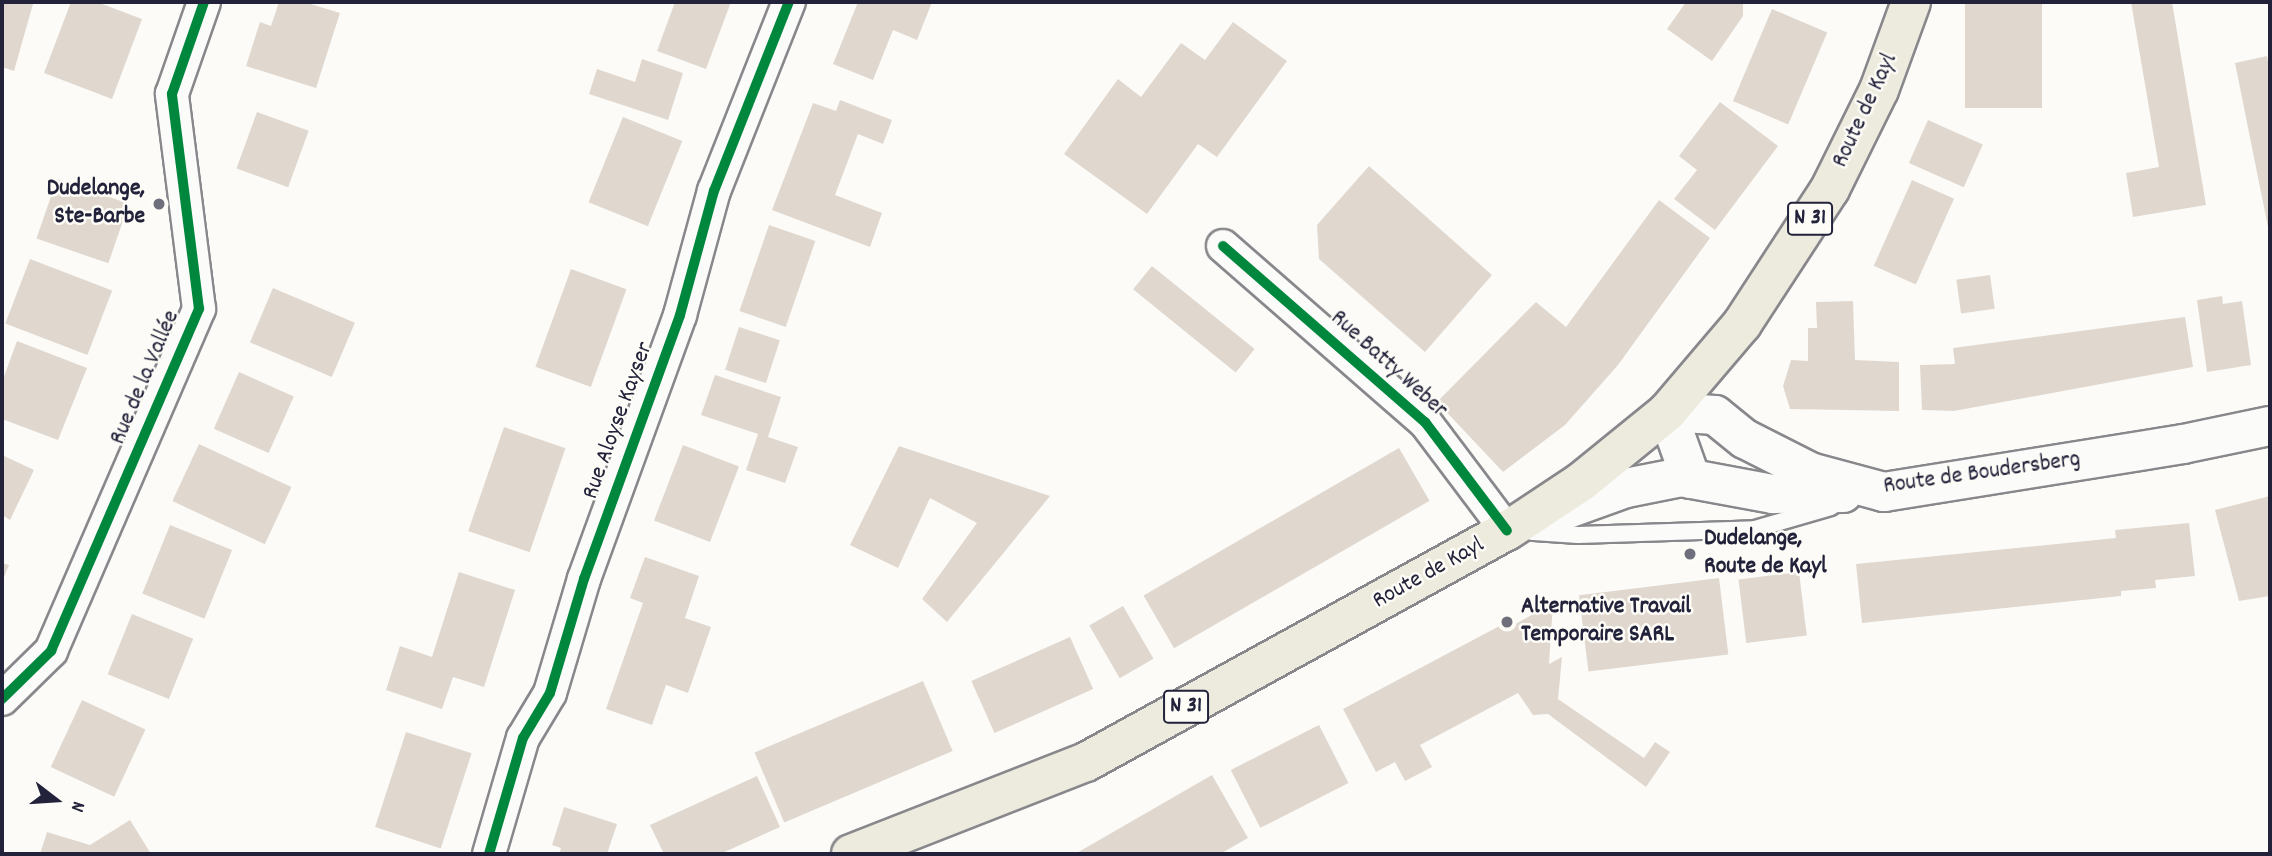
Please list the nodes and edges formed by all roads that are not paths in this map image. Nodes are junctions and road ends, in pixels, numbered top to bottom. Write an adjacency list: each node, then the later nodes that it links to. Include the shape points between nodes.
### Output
1 (204, 2): 10 (street, Rue de la Vallée, via 172,94 199,309 51,651)
2 (789, 2): 11 (street, Rue Aloyse Kayser, via 714,191 680,315 584,579 550,693 523,738)
3 (1911, 2): 5 (main road, Route de Kayl / N 31, via 1879,90 1830,189 1742,324)
4 (1223, 246): 9 (street, Rue Batty Weber, via 1425,422)
5 (1667, 412): 7 (main road); 8 (main road, Route de Boudersberg, via 1715,415 1745,439 1810,472); 9 (main road, Route de Kayl / N 31, via 1581,482)
6 (2270, 426): 8 (main road, Route de Boudersberg)
7 (1691, 479): 8 (main road, via 1773,494); 9 (main road, via 1626,488)
8 (1884, 492): 9 (lane, via 1755,529 1578,535)
9 (1507, 531): 12 (main road, Route de Kayl / N 31, via 1086,762)
10 (2, 699)
11 (489, 854)
12 (851, 854)

